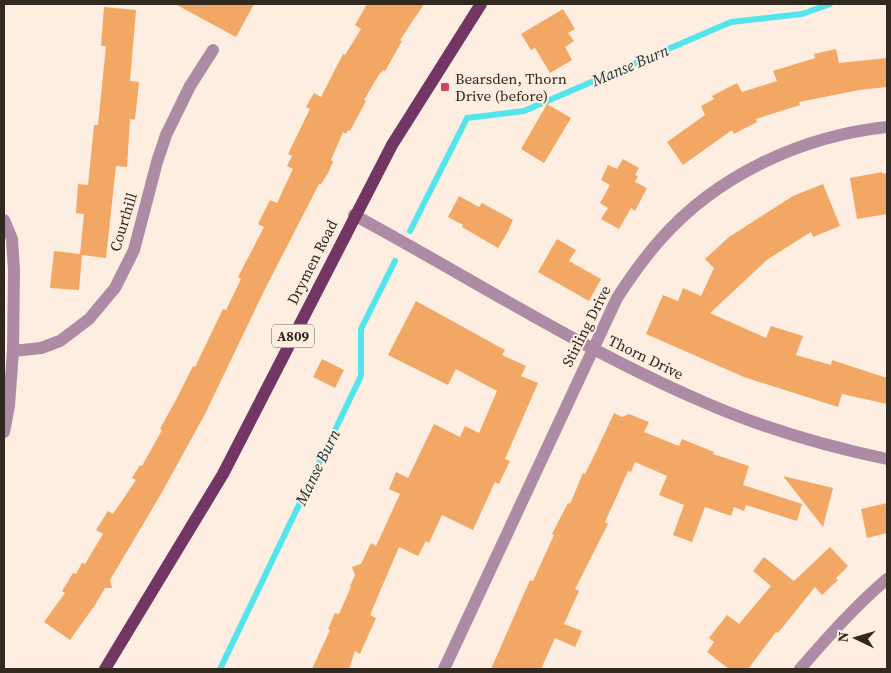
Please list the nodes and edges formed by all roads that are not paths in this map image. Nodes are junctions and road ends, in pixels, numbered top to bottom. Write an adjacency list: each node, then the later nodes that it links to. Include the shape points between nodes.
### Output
1 (480, 4): 4 (main road, Drymen Road / A809, via 392,145)
2 (213, 50): 7 (street, Courthill, via 190,86 166,135 134,250 115,288 89,319 60,341 41,348)
3 (887, 127): 6 (street, Stirling Drive, via 839,134 808,144 761,163 705,199 660,239 634,273 617,298)
4 (354, 215): 6 (street, Thorn Drive); 11 (main road, Drymen Road / A809, via 223,474)
5 (4, 220): 7 (street, via 12,239 14,270)
6 (592, 349): 9 (street, Thorn Drive, via 701,401 767,426); 12 (street, Stirling Drive)
7 (12, 352): 8 (street)
8 (4, 432)
9 (887, 459)
10 (887, 580): 13 (street)
11 (106, 669)
12 (444, 669)
13 (800, 669)

